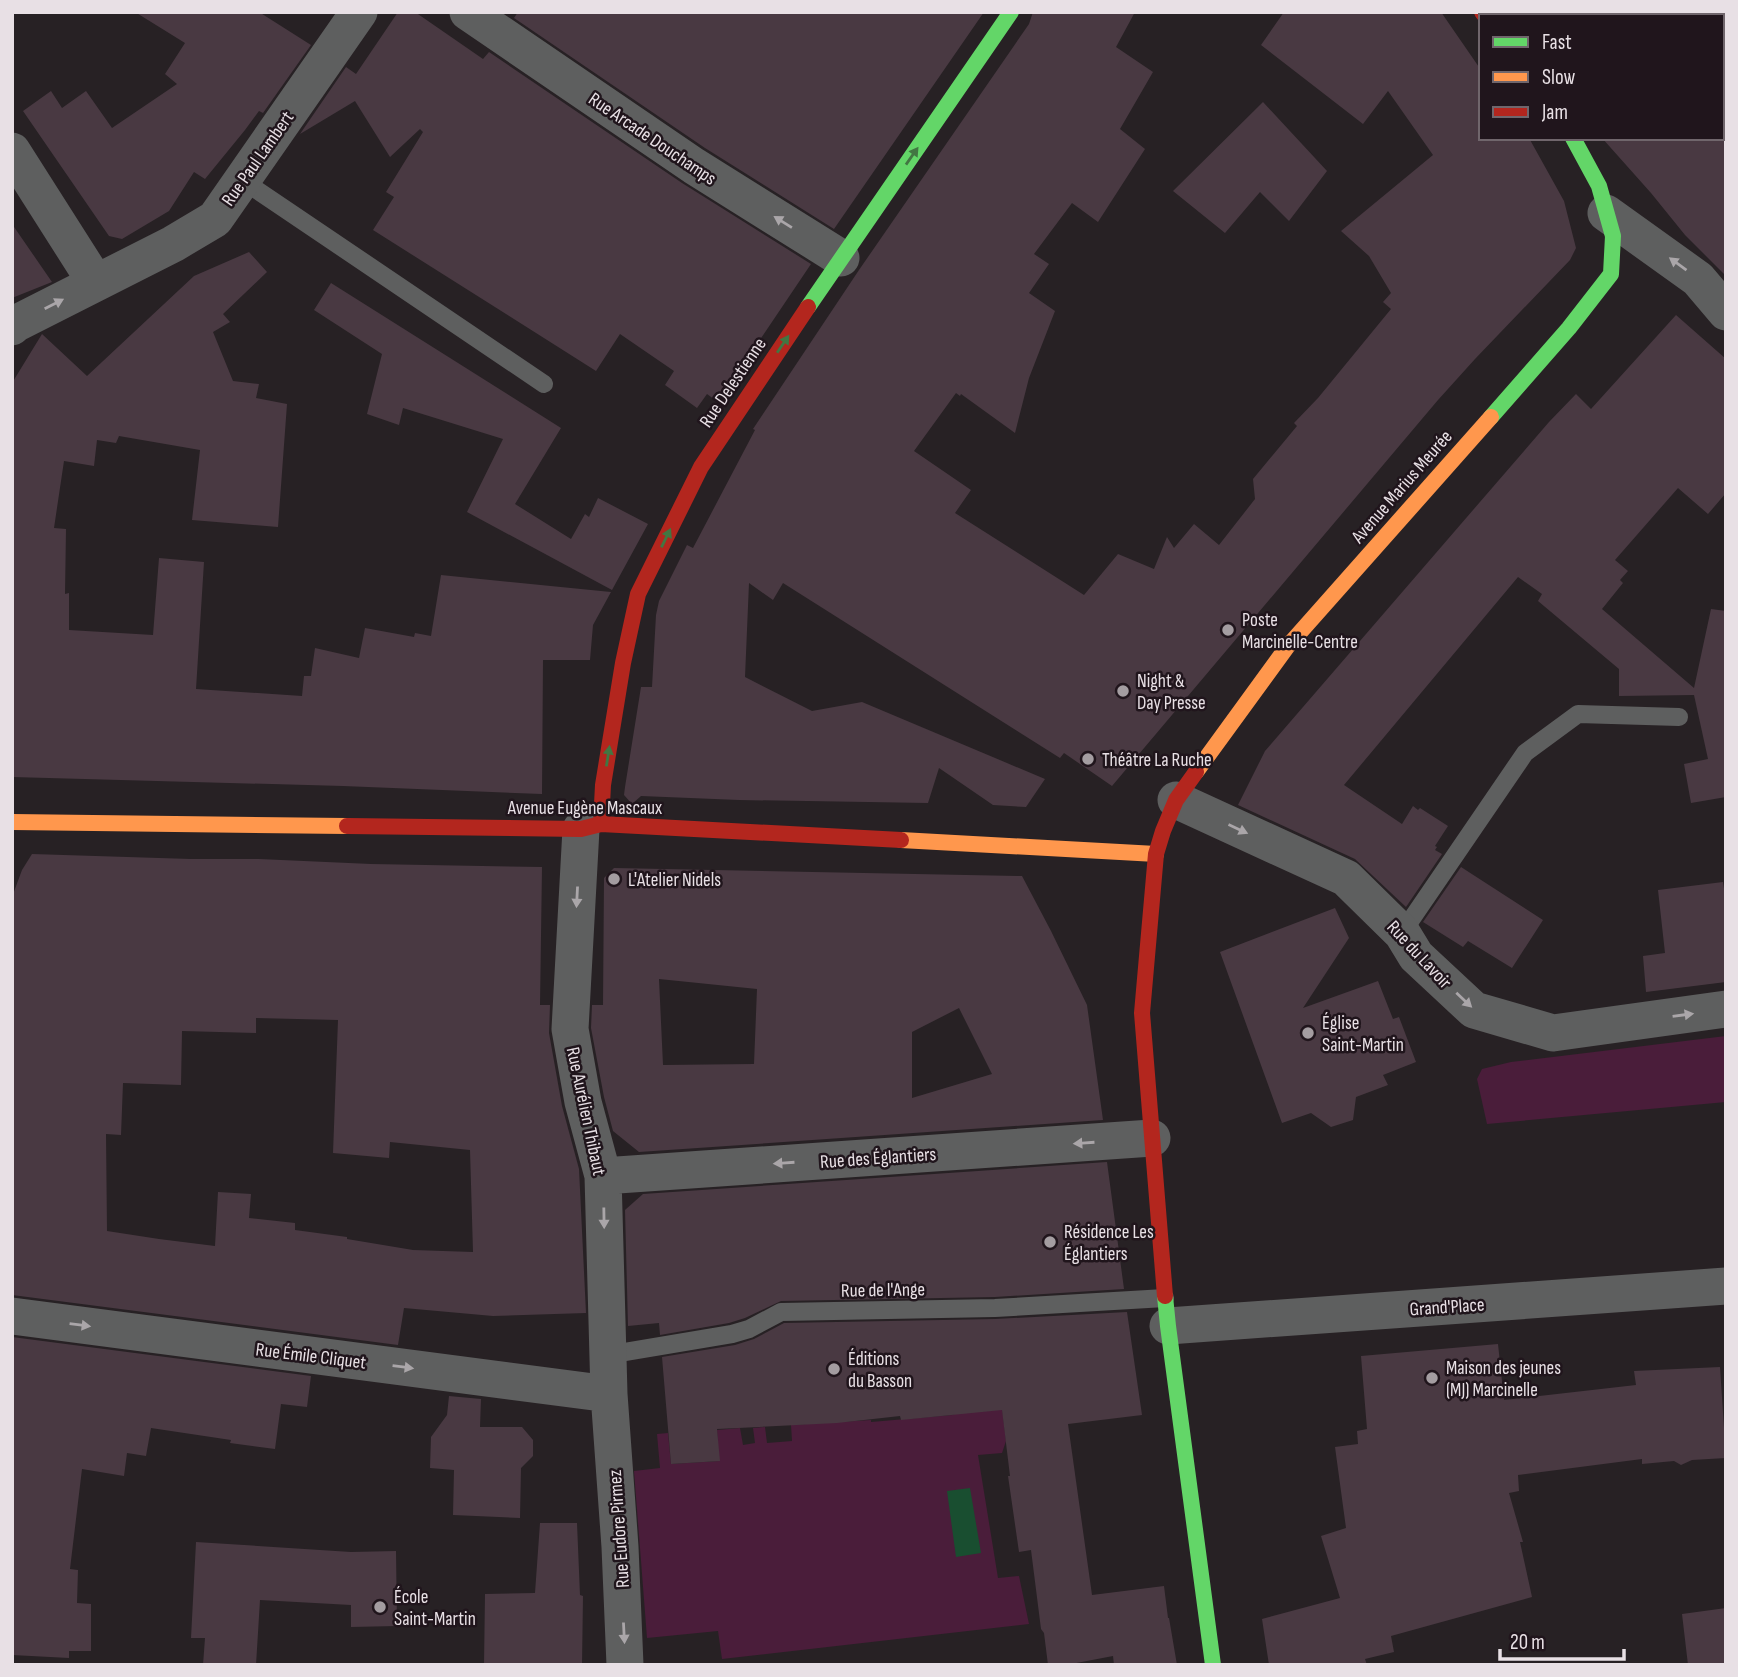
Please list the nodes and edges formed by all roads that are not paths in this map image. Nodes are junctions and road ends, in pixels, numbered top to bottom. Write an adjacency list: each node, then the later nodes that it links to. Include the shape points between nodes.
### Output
1 (359, 12): 6 (street, Rue Paul Lambert)
2 (468, 12): 8 (street, Rue Arcade Douchamps, one-way to 2, via 694,166)
3 (1011, 12): 8 (main road, Rue Delestienne, one-way to 3)
4 (1574, 140): 7 (main road, Avenue Marius Meurée, via 1599,186)
5 (12, 151): 9 (street)
6 (242, 180): 9 (street, Rue Paul Lambert, via 215,219); 12 (lane)
7 (1606, 214): 10 (street, one-way to 7, via 1698,279); 14 (main road, Avenue Marius Meurée, via 1613,236 1611,274 1604,285 1287,647)
8 (841, 258): 16 (main road, Rue Delestienne, one-way to 8, via 638,594 701,467)
9 (96, 283): 11 (street, Rue Paul Lambert, one-way to 9)
10 (1726, 312)
11 (12, 327)
12 (544, 384)
13 (1679, 717): 18 (lane, via 1578,715 1525,753)
14 (1176, 800): 17 (main road, Avenue Marius Meurée); 18 (street, Rue du Lavoir, one-way to 18, via 1346,878)
15 (12, 822): 16 (main road, Avenue Eugène Mascaux)
16 (591, 826): 17 (main road, Avenue Eugène Mascaux); 21 (street, Rue Aurélien Thibaut, one-way to 21, via 570,1029)
17 (1156, 854): 20 (main road, via 1142,1013)
18 (1402, 933): 19 (street, Rue du Lavoir, one-way to 19, via 1416,956 1474,1010 1553,1033)
19 (1726, 1009)
20 (1152, 1138): 21 (street, Rue des Églantiers, one-way to 21); 23 (main road)
21 (603, 1176): 25 (street, Rue Aurélien Thibaut, one-way to 25)
22 (1726, 1286): 23 (street, Grand'Place)
23 (1167, 1312): 25 (lane, Rue de l'Ange, via 995,1308 781,1312 732,1334); 28 (main road)
24 (12, 1316): 26 (street, Rue Émile Cliquet, one-way to 26)
25 (607, 1354): 26 (street, Rue Aurélien Thibaut)
26 (609, 1394): 27 (street, Rue Eudore Pirmez, one-way to 27)
27 (625, 1665)
28 (1213, 1665)

